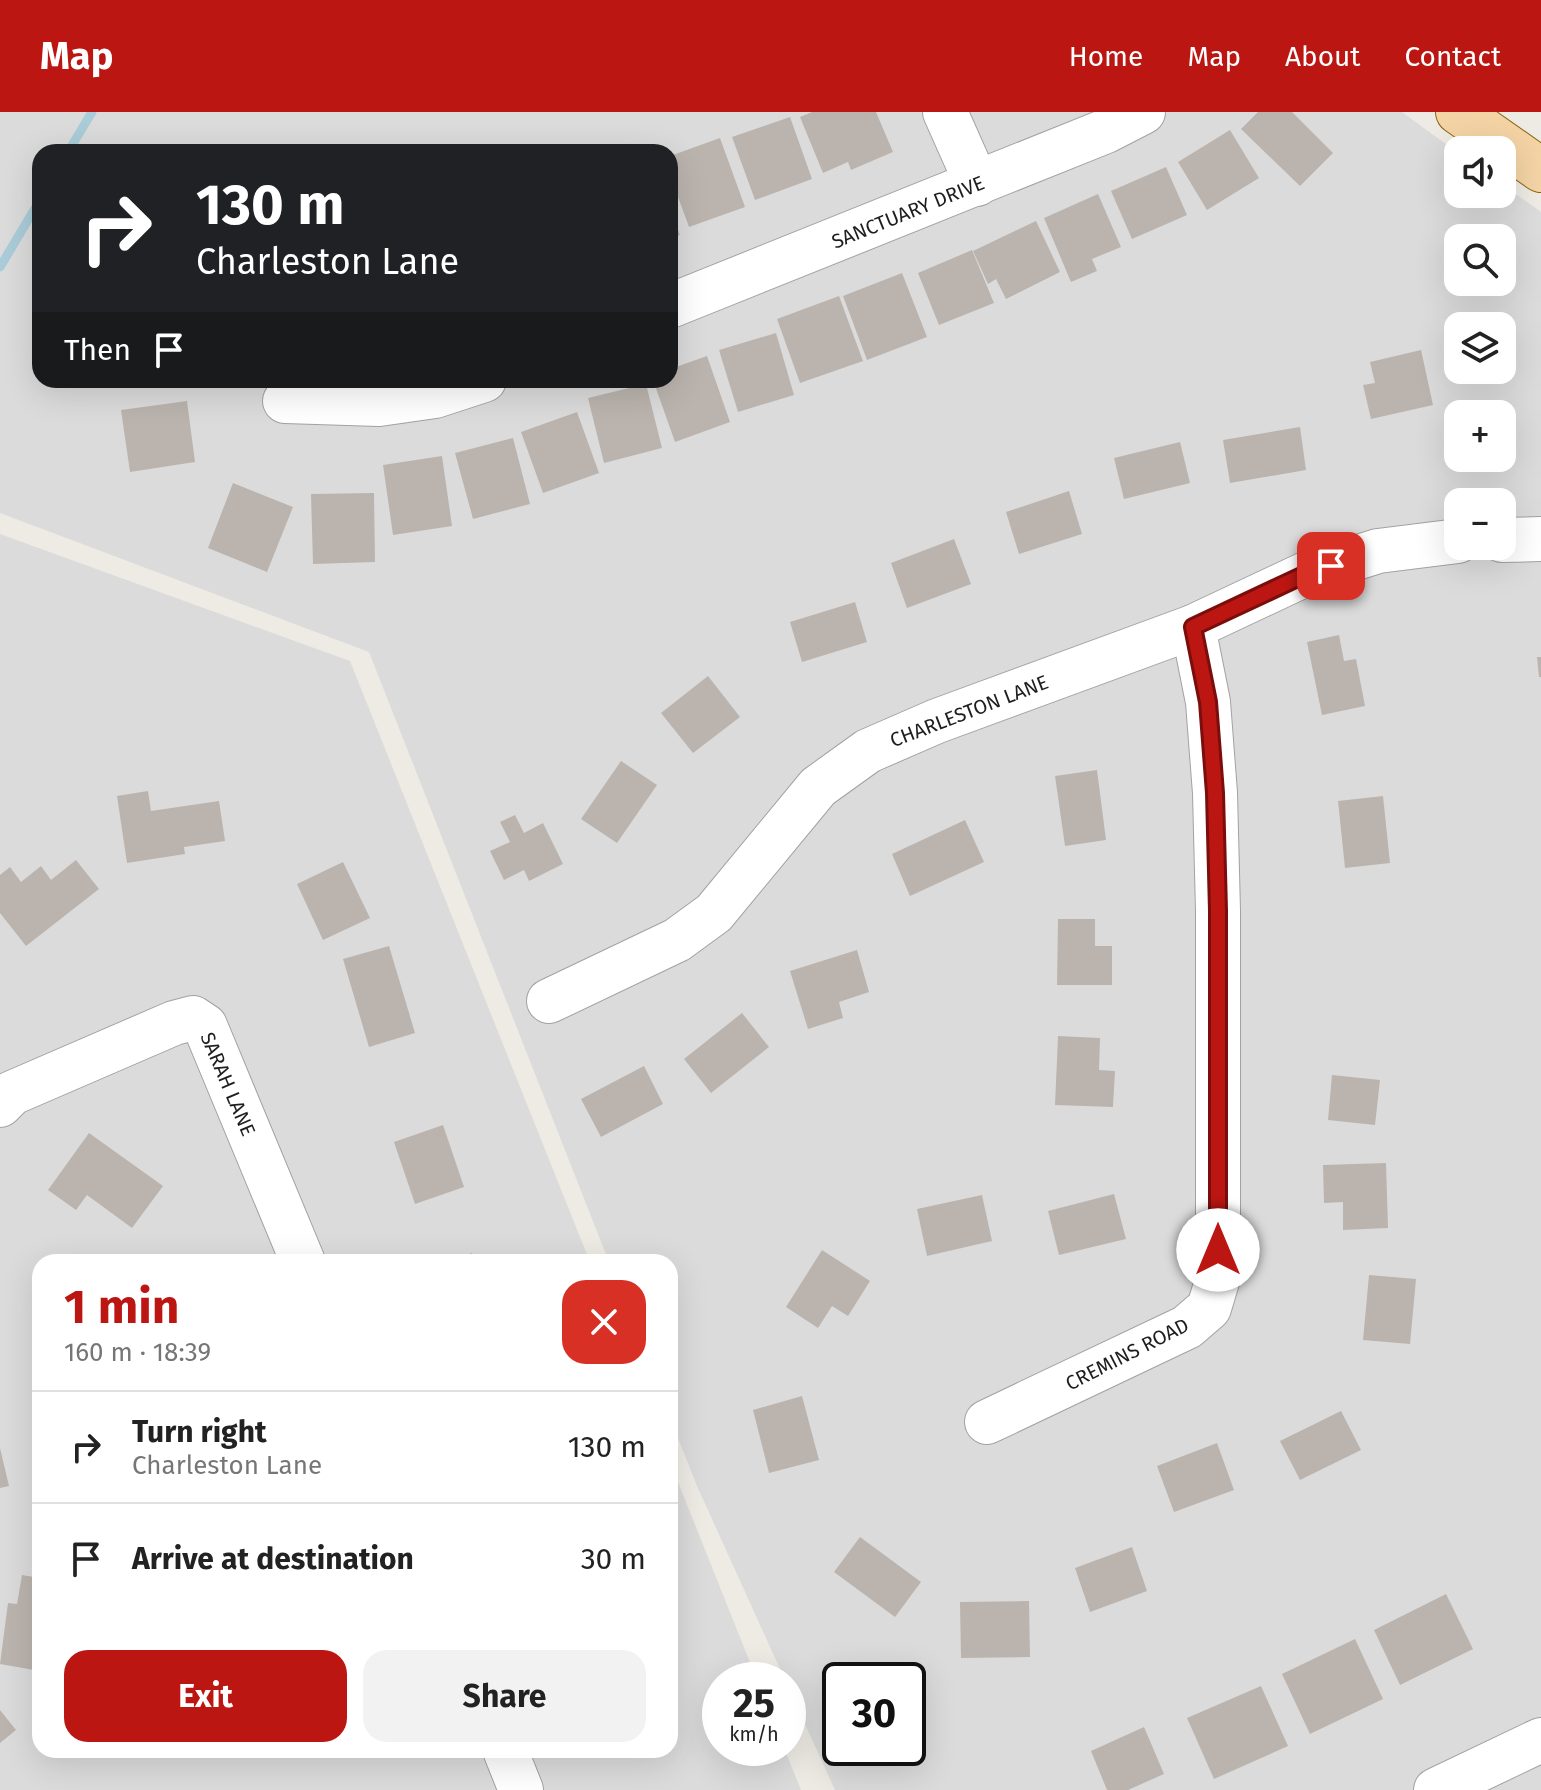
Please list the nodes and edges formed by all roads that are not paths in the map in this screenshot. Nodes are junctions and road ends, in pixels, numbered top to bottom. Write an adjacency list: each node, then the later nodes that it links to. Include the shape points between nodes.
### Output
1 (945, 112): 5 (street)
2 (1143, 112): 5 (street, SANCTUARY DRIVE)
3 (1458, 112): 4 (main road)
4 (1538, 161)
5 (977, 184): 6 (street, SANCTUARY DRIVE)
6 (678, 303)
7 (460, 388): 8 (street, via 379,404)
8 (285, 401)
9 (1541, 539): 10 (street)
10 (1516, 540)
11 (1444, 543): 12 (street, CHARLESTON LANE, via 1378,551 1322,569)
12 (1193, 627): 13 (street, CHARLESTON LANE, via 868,751 818,787 714,913 677,940); 16 (street, CREMINS ROAD, via 1208,702 1215,793 1218,1278 1209,1308 1187,1327)
13 (549, 1001)
14 (0, 1105): 15 (street, SARAH LANE, via 12,1093 193,1018 205,1026)
15 (300, 1254)
16 (987, 1422)
17 (1541, 1740): 20 (street)
18 (508, 1758): 19 (street)
19 (521, 1790)
20 (1436, 1790)

